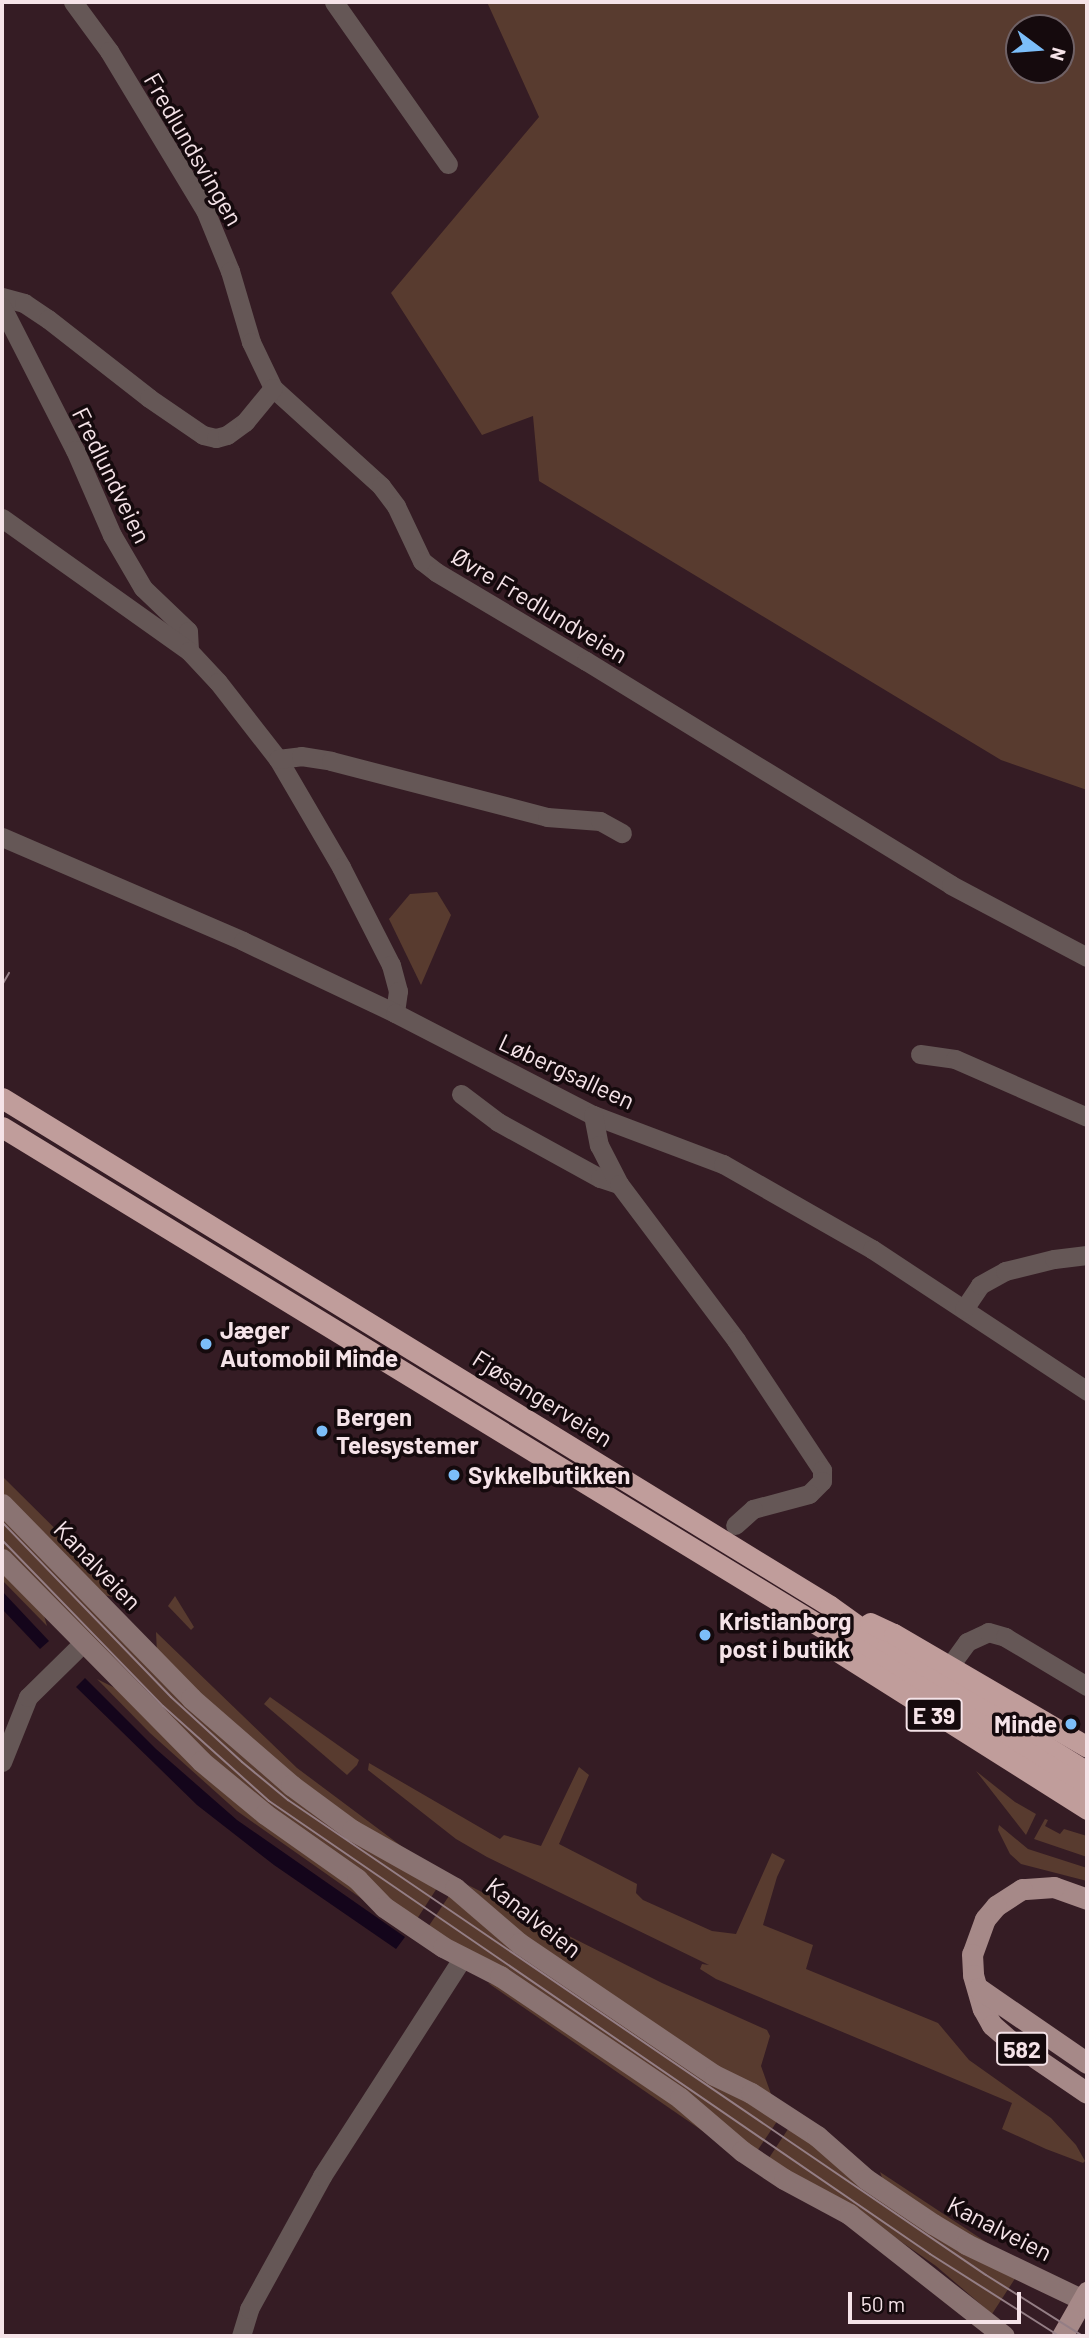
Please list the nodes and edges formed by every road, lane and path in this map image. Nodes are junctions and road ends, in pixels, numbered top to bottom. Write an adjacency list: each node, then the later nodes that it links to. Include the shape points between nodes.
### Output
1 (73, 2): 3 (street, Fredlundsvingen)
2 (334, 2): 4 (street)
3 (90, 10): 7 (street, Fredlundsvingen, via 205,210 230,271 251,342)
4 (448, 164)
5 (2, 297): 7 (street, via 24,303 48,319 204,435 227,435 245,422)
6 (2, 307): 9 (street, Fredlundveien, via 75,450 112,535 143,588 188,631)
7 (273, 388): 13 (street, Øvre Fredlundveien, via 381,486 396,506 422,561 436,572 951,885)
8 (2, 518): 9 (street, Fredlundveien)
9 (189, 651): 10 (street, Fredlundveien)
10 (278, 759): 11 (street, via 301,756 331,761 547,817 600,821); 14 (street, Fredlundveien, via 391,965 397,991)
11 (622, 833)
12 (2, 837): 14 (street, Løbergsalleen, via 243,941)
13 (1087, 957)
14 (395, 1013): 18 (street, Løbergsalleen)
15 (920, 1054): 19 (street, via 955,1059)
16 (461, 1094): 21 (street, via 498,1122)
17 (2, 1098): 28 (highway, Fjøsangerveien / E 39)
18 (593, 1115): 21 (street, via 600,1145); 23 (street, Løbergsalleen, via 700,1154 753,1179 872,1248)
19 (1087, 1117)
20 (2, 1127): 29 (highway, Fjøsangerveien / E 39)
21 (618, 1184): 26 (street, via 736,1340 822,1470 822,1481 809,1494 753,1509)
22 (1087, 1255): 23 (street, via 1005,1271 980,1285)
23 (964, 1309): 24 (street, Løbergsalleen)
24 (1087, 1391)
25 (2, 1504): 43 (main road, Kanalveien, via 191,1698 341,1822 455,1888 519,1943 714,2075 807,2130 866,2179 933,2224 966,2244)
26 (735, 1525)
27 (2, 1559): 30 (main road)
28 (830, 1606): 31 (highway, E 39, via 894,1634); 35 (highway, Fjøsangerveien / E 39, via 887,1647)
29 (789, 1610): 36 (highway, Fjøsangerveien / E 39); 37 (highway, E 39, via 885,1684)
30 (83, 1643): 34 (street, via 28,1697); 39 (main road, via 232,1788 357,1879 396,1915)
31 (949, 1667): 32 (street, via 967,1642 988,1632 1005,1637); 33 (highway, E 39)
32 (1087, 1686)
33 (1087, 1747)
34 (2, 1762)
35 (1087, 1772)
36 (1087, 1789)
37 (1087, 1809)
38 (1087, 1899): 40 (main road, 582, via 1038,1886 1022,1889 996,1906 985,1919 972,1954)
39 (463, 1957): 44 (street, via 321,2176 249,2309); 45 (main road, via 500,1976 680,2098 742,2151 784,2179 849,2214)
40 (978, 1988): 41 (main road, 582); 42 (main road, 582, via 992,2025)
41 (1087, 2063)
42 (1087, 2093)
43 (1086, 2298): 46 (main road)
44 (240, 2336)
45 (1004, 2336)
46 (1062, 2336)

